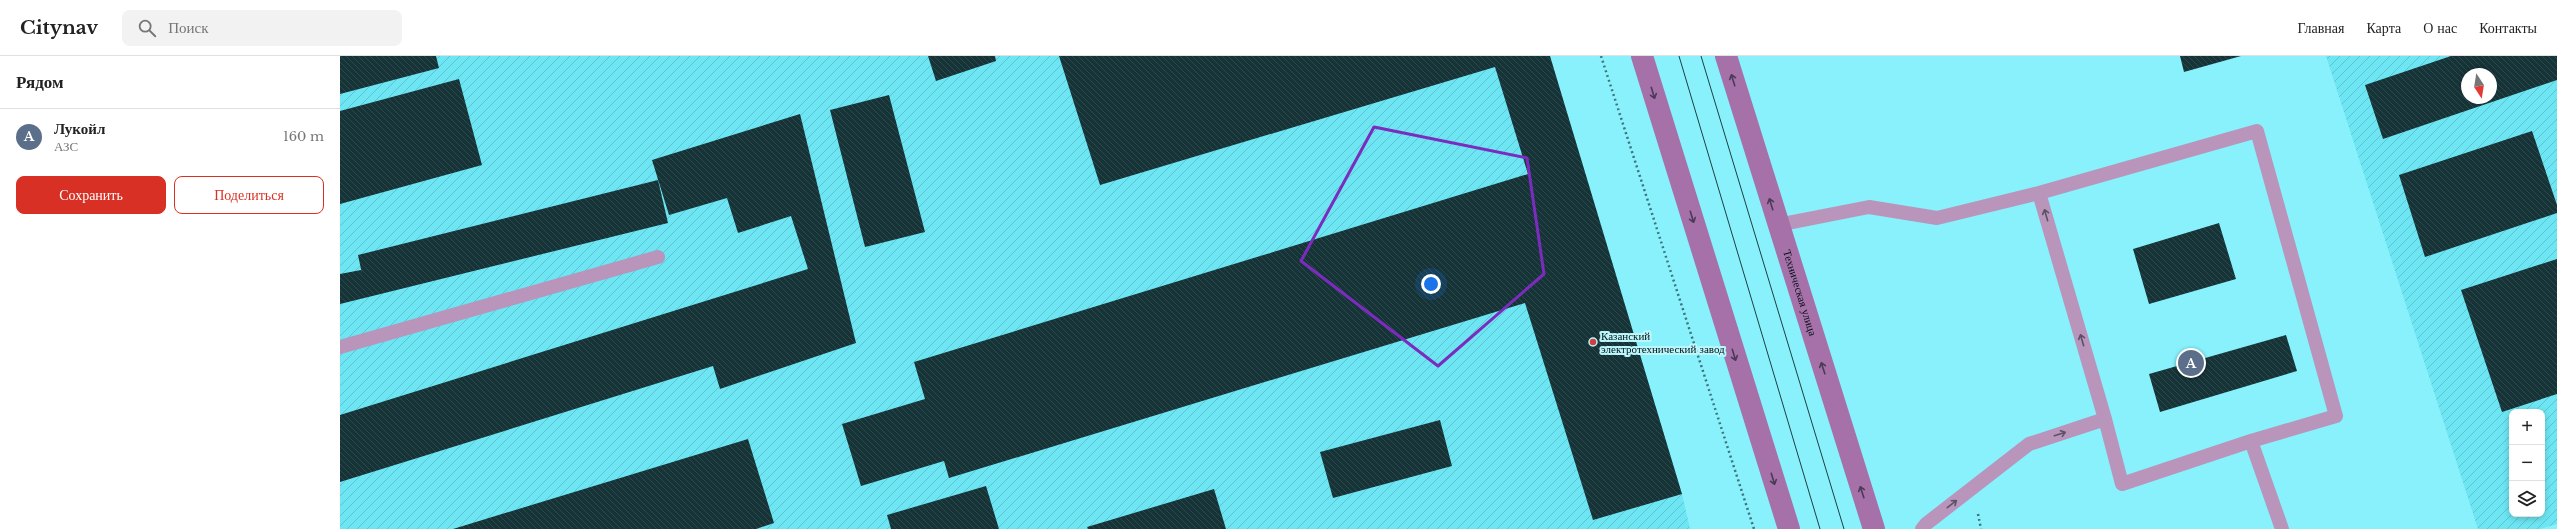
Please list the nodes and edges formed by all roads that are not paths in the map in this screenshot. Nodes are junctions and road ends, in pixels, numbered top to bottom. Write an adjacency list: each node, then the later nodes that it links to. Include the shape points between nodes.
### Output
1 (1642, 56): 9 (main road, one-way to 9)
2 (1728, 57): 4 (main road, Техническая улица, one-way to 2)
3 (2040, 193): 4 (lane, via 1937,218 1869,207); 7 (lane, one-way to 3); 8 (lane, via 2257,131 2336,416)
4 (1778, 225): 10 (main road, Техническая улица, one-way to 4)
5 (658, 257): 6 (lane)
6 (340, 348)
7 (2105, 419): 8 (lane, via 2122,484); 11 (lane, one-way to 7, via 2029,444)
8 (2251, 441): 12 (lane)
9 (1788, 529)
10 (1874, 529)
11 (1922, 529)
12 (2282, 529)

